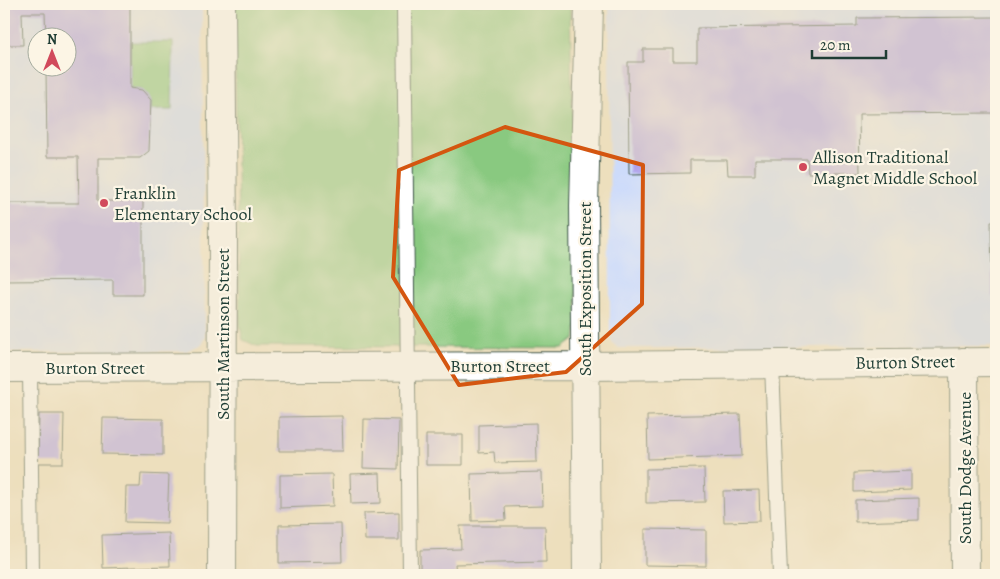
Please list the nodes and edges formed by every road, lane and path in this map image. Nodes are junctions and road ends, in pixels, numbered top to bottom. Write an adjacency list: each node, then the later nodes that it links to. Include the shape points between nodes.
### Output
1 (222, 4): 10 (street, South Martinson Street)
2 (404, 4): 8 (lane)
3 (589, 4): 7 (street, South Exposition Street, via 584,206)
4 (964, 362): 5 (street, Burton Street); 6 (street, Burton Street); 16 (street, South Dodge Avenue)
5 (996, 362)
6 (772, 364): 7 (street, Burton Street); 15 (lane)
7 (585, 366): 8 (street, Burton Street); 14 (street, South Exposition Street)
8 (408, 367): 10 (street, Burton Street); 13 (lane)
9 (17, 368): 10 (street, Burton Street); 11 (lane)
10 (223, 368): 12 (street, South Martinson Street)
11 (32, 575)
12 (222, 575)
13 (410, 575)
14 (587, 575)
15 (780, 575)
16 (965, 575)

